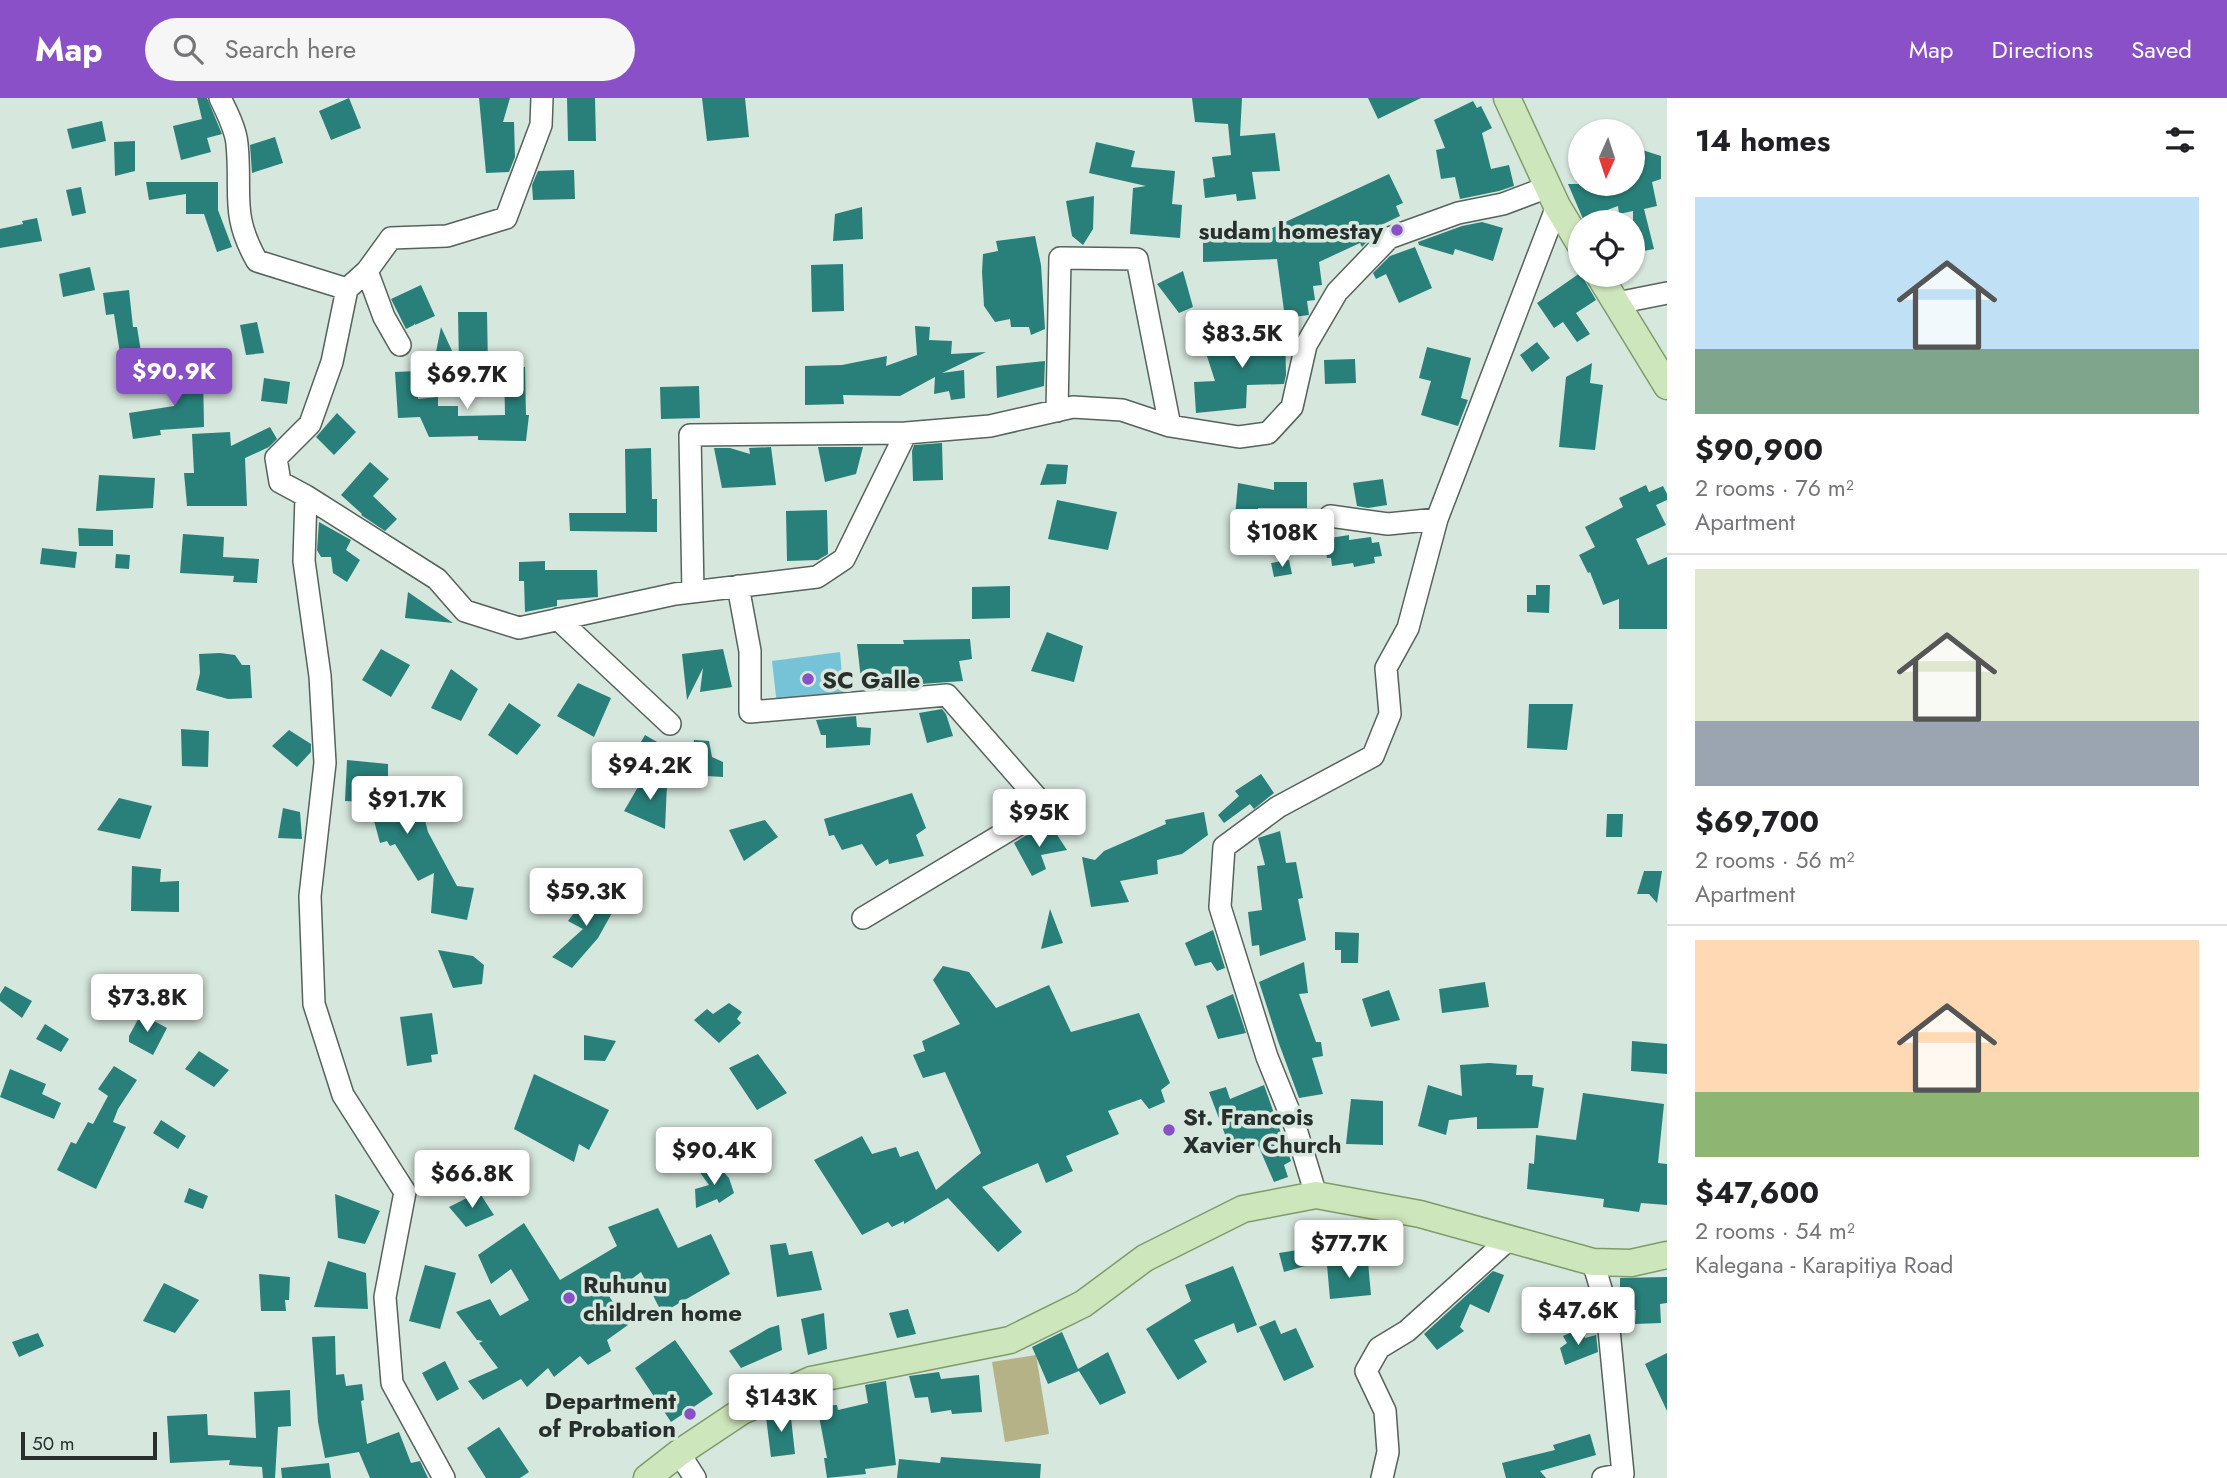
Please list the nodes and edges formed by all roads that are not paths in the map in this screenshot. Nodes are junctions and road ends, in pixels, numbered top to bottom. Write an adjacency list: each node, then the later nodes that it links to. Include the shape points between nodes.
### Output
1 (220, 98): 8 (street, via 237,142 238,214 244,239 257,261)
2 (542, 98): 6 (street, via 541,125 506,218 447,236 391,238)
3 (1507, 98): 4 (main road)
4 (1553, 197): 5 (main road); 14 (street, via 1458,213 1389,238 1337,292 1306,345 1292,407 1268,433 1239,437); 18 (street)
5 (1568, 223)
6 (367, 271): 8 (street); 11 (street)
7 (1607, 287): 10 (main road)
8 (347, 289): 16 (street, via 332,362 310,424 276,458 280,482)
9 (1667, 293): 10 (street)
10 (1617, 303): 12 (main road)
11 (400, 345)
12 (1667, 386)
13 (1057, 411): 14 (street, via 1073,407 1122,410); 14 (street, via 1060,257 1137,260); 15 (street, via 990,426)
14 (1170, 426)
15 (906, 433): 19 (street, via 844,559 817,577); 20 (street, via 690,435)
16 (306, 496): 21 (street, via 437,579 465,611 519,628); 29 (street, via 304,561 320,676 325,763 310,897 314,1004 343,1095 405,1192 385,1297 392,1383)
17 (1329, 516): 18 (street, via 1388,524)
18 (1437, 519): 24 (street, via 1408,628 1386,668 1390,714 1373,756 1278,807 1224,846 1220,907)
19 (738, 586): 20 (street); 23 (street, via 750,652 750,712 947,695 1046,808)
20 (694, 592): 21 (street)
21 (558, 619): 22 (street)
22 (670, 724)
23 (863, 918)
24 (1315, 1195): 25 (main road, via 1420,1214); 28 (main road, via 1243,1209 1145,1258 1083,1304 1010,1340 811,1380 741,1411)
25 (1508, 1240): 27 (main road); 32 (street, via 1407,1331 1379,1348 1366,1370 1385,1411 1388,1452)
26 (1667, 1255): 27 (main road, via 1631,1263)
27 (1593, 1262): 33 (street, via 1607,1309 1623,1474)
28 (679, 1453): 30 (main road); 31 (street)
29 (444, 1478)
30 (647, 1478)
31 (695, 1478)
32 (1382, 1478)
33 (1603, 1478)

